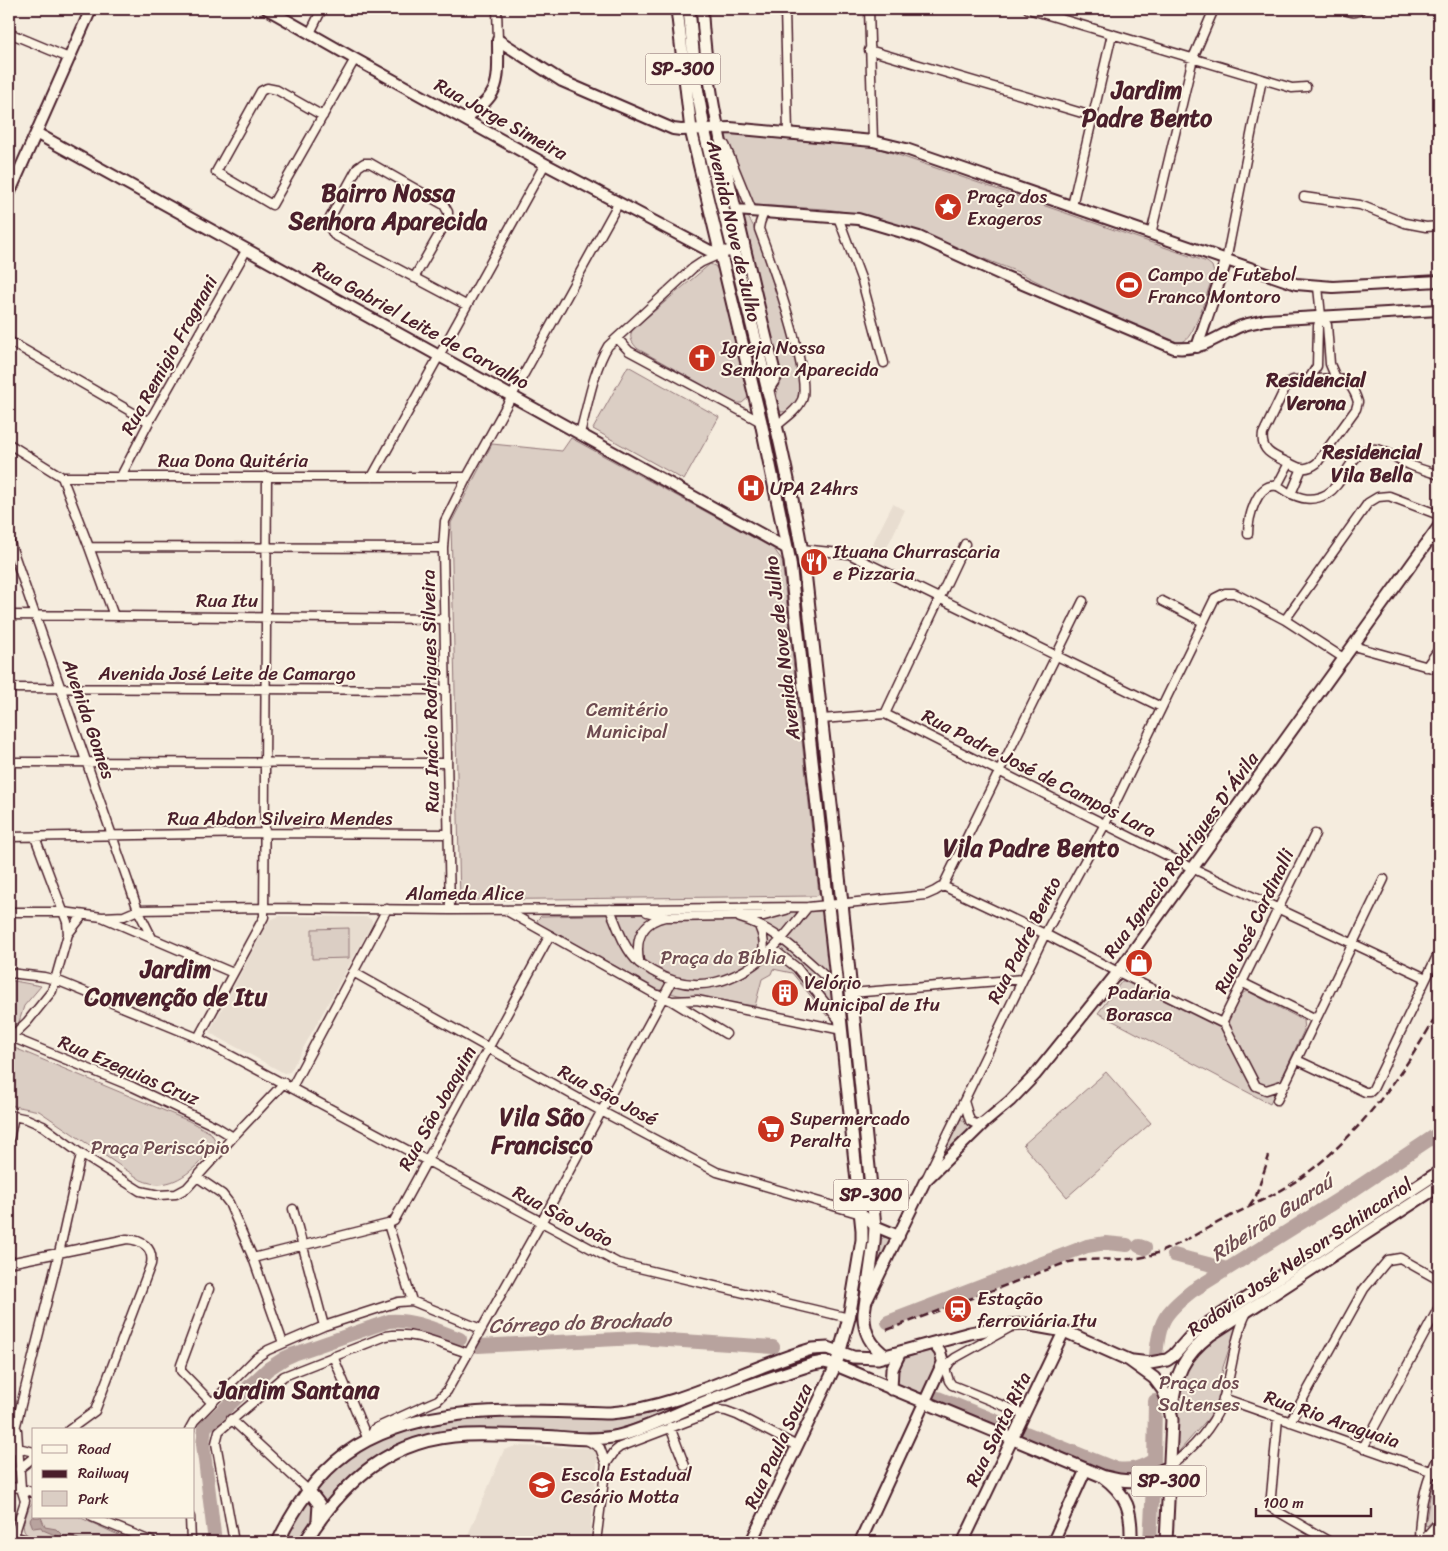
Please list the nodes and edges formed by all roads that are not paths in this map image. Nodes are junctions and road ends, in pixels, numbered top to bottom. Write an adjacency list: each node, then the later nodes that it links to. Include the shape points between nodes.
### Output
1 (91, 9): 19 (street)
2 (267, 9): 15 (street, Rua Jorge Simeira)
3 (322, 9): 15 (street)
4 (497, 9): 17 (street)
5 (677, 9): 29 (main road, Avenida Nove de Julho / SP-300)
6 (689, 9): 28 (main road, Avenida Nove de Julho / SP-300)
7 (702, 9): 27 (street, via 711,97)
8 (785, 9): 31 (street)
9 (869, 9): 18 (street)
10 (1028, 9): 16 (street)
11 (1214, 9): 20 (street)
12 (1341, 9): 13 (street, via 1354,12)
13 (1361, 9)
14 (9, 33): 19 (street)
15 (310, 33): 21 (street, Rua Jorge Simeira)
16 (1112, 34): 20 (street); 25 (street)
17 (498, 40): 26 (street, via 498,68 492,95); 29 (street, via 570,84 673,129)
18 (869, 50): 25 (street); 32 (street)
19 (70, 58): 30 (street)
20 (1192, 58): 22 (street); 43 (street)
21 (355, 59): 24 (street); 26 (street, Rua Jorge Simeira)
22 (1262, 79): 23 (street, via 1292,88); 48 (street)
23 (1306, 87)
24 (323, 116): 24 (street, via 272,204 216,172 261,91 268,88 277,90)
25 (1092, 116): 37 (street)
26 (464, 119): 33 (street, Rua Jorge Simeira)
27 (718, 127): 28 (street); 31 (street); 38 (street); 39 (street)
28 (704, 128): 29 (street); 46 (main road, Avenida Nove de Julho / SP-300)
29 (692, 130): 47 (main road, Avenida Nove de Julho / SP-300)
30 (36, 133): 34 (street); 45 (street, Rua Gabriel Leite de Carvalho)
31 (788, 134): 32 (street)
32 (873, 141): 37 (street, via 906,149)
33 (545, 164): 36 (street, Rua Jorge Simeira); 52 (street)
34 (9, 191)
35 (1304, 197): 42 (street, via 1360,204 1405,223)
36 (618, 204): 47 (street, Rua Jorge Simeira); 63 (street, Rua Inácio Rodrigues Silveira)
37 (1072, 206): 43 (street)
38 (736, 210): 39 (street); 44 (street)
39 (752, 211): 40 (street)
40 (764, 212): 41 (street); 66 (street, via 760,229 792,329 804,382 802,399 794,411)
41 (838, 216): 57 (street, via 919,237 1166,345); 59 (street, via 862,282)
42 (1439, 226)
43 (1151, 234): 48 (street)
44 (744, 243): 46 (street); 62 (street, via 776,377)
45 (247, 249): 58 (street, Rua Gabriel Leite de Carvalho); 64 (street, Rua Remigio Fragnani)
46 (732, 250): 47 (street); 62 (main road, Avenida Nove de Julho / SP-300)
47 (720, 254): 55 (street, via 693,268); 65 (main road, Avenida Nove de Julho / SP-300)
48 (1226, 261): 51 (street, via 1289,282); 57 (street)
49 (414, 278): 49 (street, via 334,235 330,228 330,218 358,167 364,163 370,163 444,205 448,212 448,219); 52 (street)
50 (1439, 281): 51 (street)
51 (1318, 287): 54 (street)
52 (466, 305): 58 (street)
53 (1439, 310): 54 (street)
54 (1322, 316): 57 (street, via 1254,322); 60 (street, via 1327,325 1330,364); 61 (street, via 1318,326 1317,366)
55 (617, 338): 65 (street, via 628,351); 67 (street, via 603,354)
56 (9, 342): 64 (street)
57 (1197, 347)
58 (439, 355): 63 (street, Rua Gabriel Leite de Carvalho); 75 (street)
59 (884, 363)
60 (1336, 378): 61 (street); 70 (street, via 1350,386 1358,402 1356,409 1318,463)
61 (1309, 379): 69 (street, via 1288,382 1261,441 1271,454)
62 (767, 391): 66 (main road, Avenida Nove de Julho / SP-300)
63 (512, 396): 67 (street, Rua Gabriel Leite de Carvalho); 76 (street, Rua Inácio Rodrigues Silveira)
64 (149, 422): 72 (street, Rua Remigio Fragnani)
65 (761, 422): 81 (main road, Avenida Nove de Julho / SP-300)
66 (775, 427): 89 (main road, Avenida Nove de Julho / SP-300)
67 (580, 434): 88 (street, Rua Gabriel Leite de Carvalho)
68 (9, 445): 74 (street)
69 (1289, 463): 70 (street); 77 (street)
70 (1302, 468): 78 (street)
71 (1439, 475): 78 (street, via 1370,448 1358,455 1330,493 1308,500)
72 (121, 476): 73 (street, Rua Dona Quitéria); 74 (street, Rua Dona Quitéria)
73 (268, 476): 75 (street, Rua Dona Quitéria); 86 (street)
74 (62, 477): 85 (street)
75 (372, 477): 76 (street, Rua Dona Quitéria)
76 (467, 477): 87 (street, Rua Inácio Rodrigues Silveira, via 445,521)
77 (1277, 486): 78 (street); 82 (street, via 1263,490 1257,498 1249,515)
78 (1290, 494)
79 (1439, 515): 99 (street, via 1389,496 1368,502)
80 (1439, 526): 101 (street, Rua Ignacio Rodrigues D'Ávila)
81 (785, 530): 88 (main road, Avenida Nove de Julho / SP-300); 89 (main road, via 792,544)
82 (1248, 534)
83 (9, 540): 95 (street, Avenida Gomes)
84 (966, 544): 91 (street)
85 (89, 547): 86 (street); 96 (street)
86 (266, 547): 87 (street); 97 (street)
87 (443, 548): 98 (street, Rua Inácio Rodrigues Silveira)
88 (788, 549): 90 (main road, via 800,558); 130 (main road, Avenida Nove de Julho / SP-300)
89 (802, 549): 90 (main road, Avenida Nove de Julho / SP-300); 91 (street, via 849,554)
90 (806, 585): 113 (main road, Avenida Nove de Julho / SP-300)
91 (940, 598): 103 (street); 112 (street)
92 (1083, 601): 103 (street)
93 (1162, 601): 100 (street)
94 (9, 615): 95 (street, Rua Itu)
95 (36, 616): 96 (street, Rua Itu); 108 (street, Avenida Gomes)
96 (114, 616): 97 (street, Rua Itu)
97 (266, 616): 98 (street, Rua Itu); 109 (street)
98 (444, 619): 110 (street, Rua Inácio Rodrigues Silveira)
99 (1285, 620): 100 (street, Rua Padre Bento, via 1234,593 1225,593 1212,603); 104 (street)
100 (1203, 622): 111 (street, Rua Padre Bento)
101 (1353, 646): 104 (street, Rua Ignacio Rodrigues D'Ávila); 105 (street)
102 (1439, 649): 105 (street)
103 (1056, 656): 111 (street); 118 (street)
104 (1345, 659): 126 (street, Rua Ignacio Rodrigues D'Ávila)
105 (1426, 667): 106 (street)
106 (1439, 670)
107 (9, 688): 108 (street, Avenida José Leite de Camargo)
108 (61, 688): 109 (street, Avenida José Leite de Camargo); 115 (street, Avenida Gomes)
109 (266, 689): 110 (street, Avenida José Leite de Camargo); 116 (street)
110 (446, 690): 117 (street, Rua Inácio Rodrigues Silveira)
111 (1161, 707): 119 (street, Rua Padre Bento)
112 (884, 714): 113 (street); 118 (street, Rua Padre José de Campos Lara)
113 (822, 718): 129 (main road, Avenida Nove de Julho / SP-300)
114 (9, 762): 115 (street)
115 (87, 762): 116 (street); 125 (street, Avenida Gomes)
116 (266, 762): 117 (street); 120 (street)
117 (447, 763): 121 (street, Rua Inácio Rodrigues Silveira)
118 (999, 771): 119 (street, Rua Padre José de Campos Lara); 128 (street)
119 (1105, 824): 126 (street, Rua Padre José de Campos Lara); 150 (street, Rua Padre Bento)
120 (265, 833): 121 (street, Rua Abdon Silveira Mendes); 125 (street, Rua Abdon Silveira Mendes); 133 (street)
121 (448, 834): 139 (street, Rua Inácio Rodrigues Silveira)
122 (1315, 834): 134 (street, Rua José Cardinalli)
123 (9, 836): 124 (street, Rua Abdon Silveira Mendes)
124 (36, 836): 125 (street, Rua Abdon Silveira Mendes); 142 (street)
125 (112, 836): 138 (street, Avenida Gomes)
126 (1194, 868): 134 (street, Rua Padre José de Campos Lara); 161 (street, Rua Ignacio Rodrigues D'Ávila)
127 (1384, 879): 154 (street)
128 (942, 886): 129 (street, Alameda Alice, via 926,895); 150 (street)
129 (842, 904): 130 (street, Alameda Alice); 171 (main road, SP-300)
130 (828, 905): 132 (street, Alameda Alice); 170 (main road, SP-300)
131 (796, 907): 132 (street, Alameda Alice); 137 (street, Alameda Alice); 144 (street, via 764,916)
132 (808, 907): 153 (street)
133 (265, 908): 135 (street, Alameda Alice); 138 (street, Alameda Alice); 159 (street, via 264,917)
134 (1278, 908): 154 (street, Rua Padre José de Campos Lara); 169 (street, Rua José Cardinalli)
135 (387, 909): 139 (street, Alameda Alice); 160 (street)
136 (610, 909): 137 (street, Alameda Alice); 140 (street, Alameda Alice); 158 (street, via 620,935)
137 (640, 909): 146 (street)
138 (138, 910): 145 (street, Alameda Alice, via 124,916); 149 (street, Avenida Gomes); 152 (street, Avenida Gomes)
139 (450, 910): 140 (street, Alameda Alice)
140 (503, 910): 151 (street)
141 (9, 912): 142 (street)
142 (64, 912): 143 (street); 148 (street)
143 (83, 915): 145 (street); 148 (street)
144 (733, 916): 146 (street); 147 (street)
145 (102, 917): 149 (street)
146 (668, 917): 158 (street, via 652,921 642,932 638,948)
147 (759, 926): 153 (street); 157 (street, via 765,947)
148 (68, 934): 166 (street)
149 (143, 934): 152 (street)
150 (1045, 934): 161 (street); 165 (street, Rua Padre Bento)
151 (550, 935): 172 (street); 181 (street, Rua São Joaquim)
152 (152, 938): 159 (street)
153 (782, 939): 155 (street); 163 (street)
154 (1353, 944): 164 (street, Rua Padre José de Campos Lara); 174 (street)
155 (773, 949): 157 (street); 168 (street)
156 (1439, 952): 164 (street)
157 (762, 957): 167 (street, via 744,971 722,980 695,985)
158 (640, 963): 167 (street)
159 (233, 972): 180 (street)
160 (353, 972): 181 (street, Rua São José); 184 (street)
161 (1118, 972): 175 (street); 189 (street, Rua Ignacio Rodrigues D'Ávila, via 1035,1075)
162 (9, 973): 166 (street, Rua São João)
163 (822, 974): 168 (street); 170 (street)
164 (1426, 978): 182 (street, via 1370,1092)
165 (1023, 979): 171 (street); 186 (street, Rua Padre Bento)
166 (56, 980): 179 (street, via 41,1005); 180 (street, Rua São João)
167 (672, 981): 172 (street)
168 (810, 981): 176 (street)
169 (1242, 982): 174 (street); 175 (street, Rua José Cardinalli)
170 (838, 987): 176 (main road, SP-300); 177 (main road, via 846,995)
171 (851, 993): 177 (main road, SP-300)
172 (662, 998): 173 (street); 187 (street)
173 (672, 1001): 176 (street, via 697,1000); 178 (street)
174 (1316, 1019): 182 (street)
175 (1222, 1023): 183 (street, via 1256,1086 1266,1090)
176 (841, 1026): 199 (main road, SP-300)
177 (855, 1026): 202 (main road, SP-300)
178 (726, 1034)
179 (10, 1038): 190 (street, Rua Ezequias Cruz, via 133,1087)
180 (198, 1038): 184 (street, Rua São João)
181 (488, 1048): 187 (street, Rua São José); 193 (street, Rua São Joaquim)
182 (1297, 1060): 183 (street)
183 (1285, 1084): 185 (street)
184 (288, 1085): 190 (street); 193 (street, Rua São João)
185 (1278, 1100)
186 (964, 1101): 189 (street, via 970,1121 976,1124); 196 (street, Rua Padre Bento)
187 (601, 1111): 199 (street, Rua São José, via 717,1172); 200 (street)
188 (12, 1116): 191 (street); 192 (street, via 43,1126)
189 (985, 1122): 196 (street, Rua Ignacio Rodrigues D'Ávila)
190 (233, 1137): 195 (street)
191 (9, 1140)
192 (81, 1154): 195 (street, via 140,1191 159,1195 176,1194); 205 (street)
193 (426, 1160): 200 (street, Rua São João); 201 (street, Rua São Joaquim, via 394,1221)
194 (1439, 1172): 226 (main road, Rodovia José Nelson Schincariol, via 1207,1324 1170,1358 1157,1362)
195 (197, 1177): 206 (street, via 222,1194 229,1203)
196 (925, 1181): 203 (street, Rua Padre Bento)
197 (1439, 1186): 213 (main road, Rodovia José Nelson Schincariol)
198 (293, 1209): 204 (street)
199 (861, 1214): 202 (street); 214 (main road, SP-300, via 862,1240)
200 (541, 1223): 214 (street, Rua São João, via 618,1263); 217 (street)
201 (388, 1224): 204 (street); 210 (street)
202 (875, 1226): 203 (street); 211 (main road, SP-300)
203 (899, 1236): 211 (street, Rua Padre Bento)
204 (302, 1245): 206 (street); 216 (street)
205 (59, 1253): 207 (street); 238 (street); 239 (street, via 136,1239 150,1250 152,1257 95,1411)
206 (253, 1258): 219 (street)
207 (9, 1263)
208 (1439, 1280): 237 (street, via 1400,1258 1388,1260 1364,1289)
209 (209, 1289): 231 (street, via 181,1371)
210 (412, 1301): 216 (street, via 398,1302); 217 (street)
211 (865, 1305): 225 (main road, SP-300, via 864,1324 868,1336)
212 (1439, 1307): 247 (street)
213 (1248, 1310): 230 (street, via 1241,1324); 236 (main road, Rodovia José Nelson Schincariol, via 1210,1335 1187,1357 1176,1379)
214 (849, 1318): 221 (main road, SP-300)
215 (1014, 1324): 218 (main road, SP-300); 220 (main road, SP-300); 228 (street)
216 (324, 1326): 219 (street)
217 (481, 1329): 223 (street)
218 (1064, 1331): 226 (main road, SP-300); 233 (street, Rua Santa Rita)
219 (283, 1343): 231 (street, via 256,1358)
220 (933, 1343): 222 (main road, SP-300); 228 (street)
221 (840, 1352): 225 (main road, via 872,1359); 227 (main road, SP-300); 243 (main road, via 828,1348 803,1352 637,1410 455,1415 414,1422)
222 (900, 1352): 225 (main road, SP-300); 229 (main road, via 892,1369)
223 (468, 1353): 224 (street, via 403,1334 386,1336); 243 (street, via 444,1396 374,1429)
224 (333, 1356): 235 (street, via 284,1376); 243 (street)
225 (886, 1356)
226 (1129, 1360): 236 (main road, SP-300, via 1159,1384)
227 (836, 1365): 229 (main road, SP-300); 244 (main road, via 813,1364 627,1433); 245 (street, Rua Paula Souza)
228 (944, 1366): 232 (street); 233 (street, via 949,1381 956,1387)
229 (891, 1389): 232 (main road, SP-300)
230 (1223, 1398): 234 (street, Rua Rio Araguaia); 254 (street, via 1200,1439)
231 (211, 1402): 240 (street)
232 (925, 1403): 242 (main road, SP-300); 277 (street)
233 (1022, 1418): 242 (street, Rua Santa Rita)
234 (1278, 1418): 237 (street, Rua Rio Araguaia); 282 (street, via 1270,1507)
235 (231, 1419): 262 (street); 272 (street, via 218,1431 216,1443)
236 (1172, 1420): 254 (main road, SP-300)
237 (1290, 1422): 247 (street, Rua Rio Araguaia)
238 (16, 1423): 246 (street); 249 (street)
239 (75, 1428)
240 (190, 1428)
241 (670, 1428): 245 (street, via 722,1410); 252 (street, via 620,1447); 253 (street)
242 (1013, 1437): 256 (main road, SP-300); 278 (street, Rua Santa Rita)
243 (369, 1439): 262 (main road, via 336,1462)
244 (586, 1439): 252 (street, via 600,1448); 266 (main road, via 472,1435 420,1442 389,1454 367,1470)
245 (797, 1446): 276 (street, Rua Paula Souza)
246 (18, 1448): 248 (street); 249 (street); 255 (street)
247 (1363, 1448): 257 (street, Rua Rio Araguaia)
248 (32, 1452)
249 (9, 1453)
250 (1439, 1456): 257 (street)
251 (32, 1459): 255 (street)
252 (606, 1464): 275 (street)
253 (685, 1466)
254 (1169, 1467): 259 (main road, via 1136,1482); 281 (main road, SP-300)
255 (19, 1469): 261 (street)
256 (1086, 1469): 259 (main road, SP-300); 279 (street)
257 (1431, 1470): 258 (street, Rua Rio Araguaia); 283 (street, via 1419,1524)
258 (1439, 1474)
259 (1102, 1476): 280 (main road, SP-300, via 1119,1491 1129,1507)
260 (9, 1487): 261 (street)
261 (21, 1488): 263 (street); 268 (street, via 25,1501)
262 (309, 1491): 266 (main road, via 319,1504); 273 (main road)
263 (32, 1492)
264 (94, 1518): 270 (street)
265 (190, 1518): 271 (street)
266 (318, 1522): 274 (main road)
267 (1439, 1522): 283 (street)
268 (13, 1539): 269 (street)
269 (33, 1542)
270 (153, 1542)
271 (191, 1542)
272 (234, 1542)
273 (278, 1542)
274 (305, 1542)
275 (596, 1542)
276 (751, 1542)
277 (860, 1542)
278 (963, 1542)
279 (1053, 1542)
280 (1131, 1542)
281 (1166, 1542)
282 (1330, 1542)
283 (1420, 1542)

